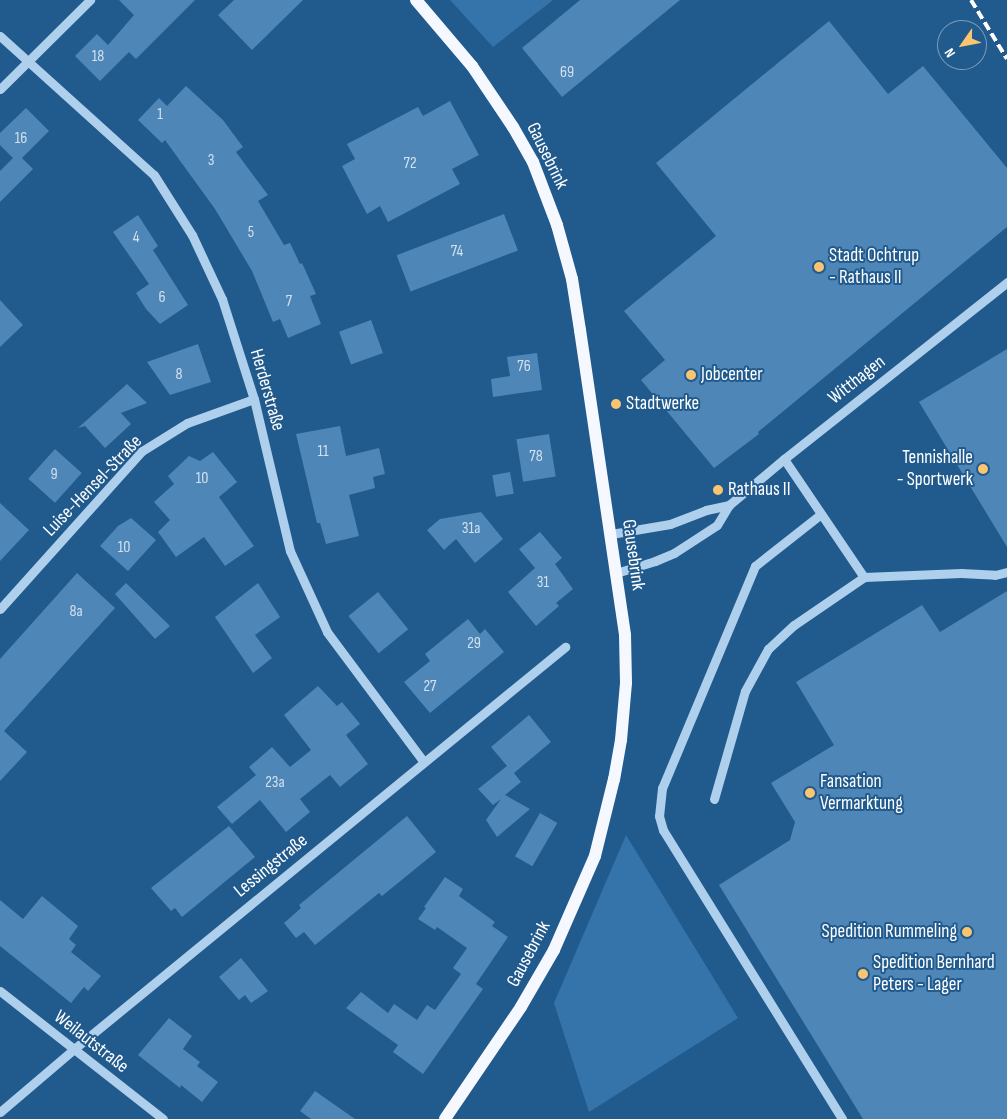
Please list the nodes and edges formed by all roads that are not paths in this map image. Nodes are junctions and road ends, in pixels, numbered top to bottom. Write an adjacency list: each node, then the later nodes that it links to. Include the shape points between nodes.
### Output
1 (90, 0): 4 (street)
2 (416, 0): 11 (main road, Gausebrink, via 495,98 524,144 547,195 572,278)
3 (0, 36): 4 (street, Herderstraße)
4 (27, 62): 5 (street); 7 (street, Herderstraße, via 154,175 192,235 222,299)
5 (0, 89)
6 (1007, 282): 8 (street, Witthagen)
7 (254, 399): 15 (street, Luise-Hensel-Straße, via 187,423 142,451); 17 (street, Herderstraße, via 290,551 327,632)
8 (784, 459): 9 (street, Witthagen); 10 (street)
9 (729, 505): 11 (street, Witthagen, via 670,524); 13 (street, Witthagen, via 717,525 682,548 655,561)
10 (821, 514): 14 (street); 24 (street, via 755,566 662,788 659,816 663,830)
11 (611, 534): 13 (main road, Gausebrink)
12 (1007, 572): 14 (street, via 995,575 961,573)
13 (616, 573): 23 (main road, Gausebrink, via 625,635 626,683 621,740 595,856 554,950 521,1007)
14 (864, 577): 18 (street, via 794,625 768,649 745,691)
15 (0, 609)
16 (565, 647): 17 (street, Lessingstraße)
17 (424, 762): 20 (street, Lessingstraße)
18 (714, 799)
19 (0, 991): 20 (street, Weilautstraße)
20 (74, 1049): 21 (street, Lessingstraße); 22 (street, Weilautstraße)
21 (0, 1112)
22 (163, 1119)
23 (445, 1119)
24 (842, 1119)

